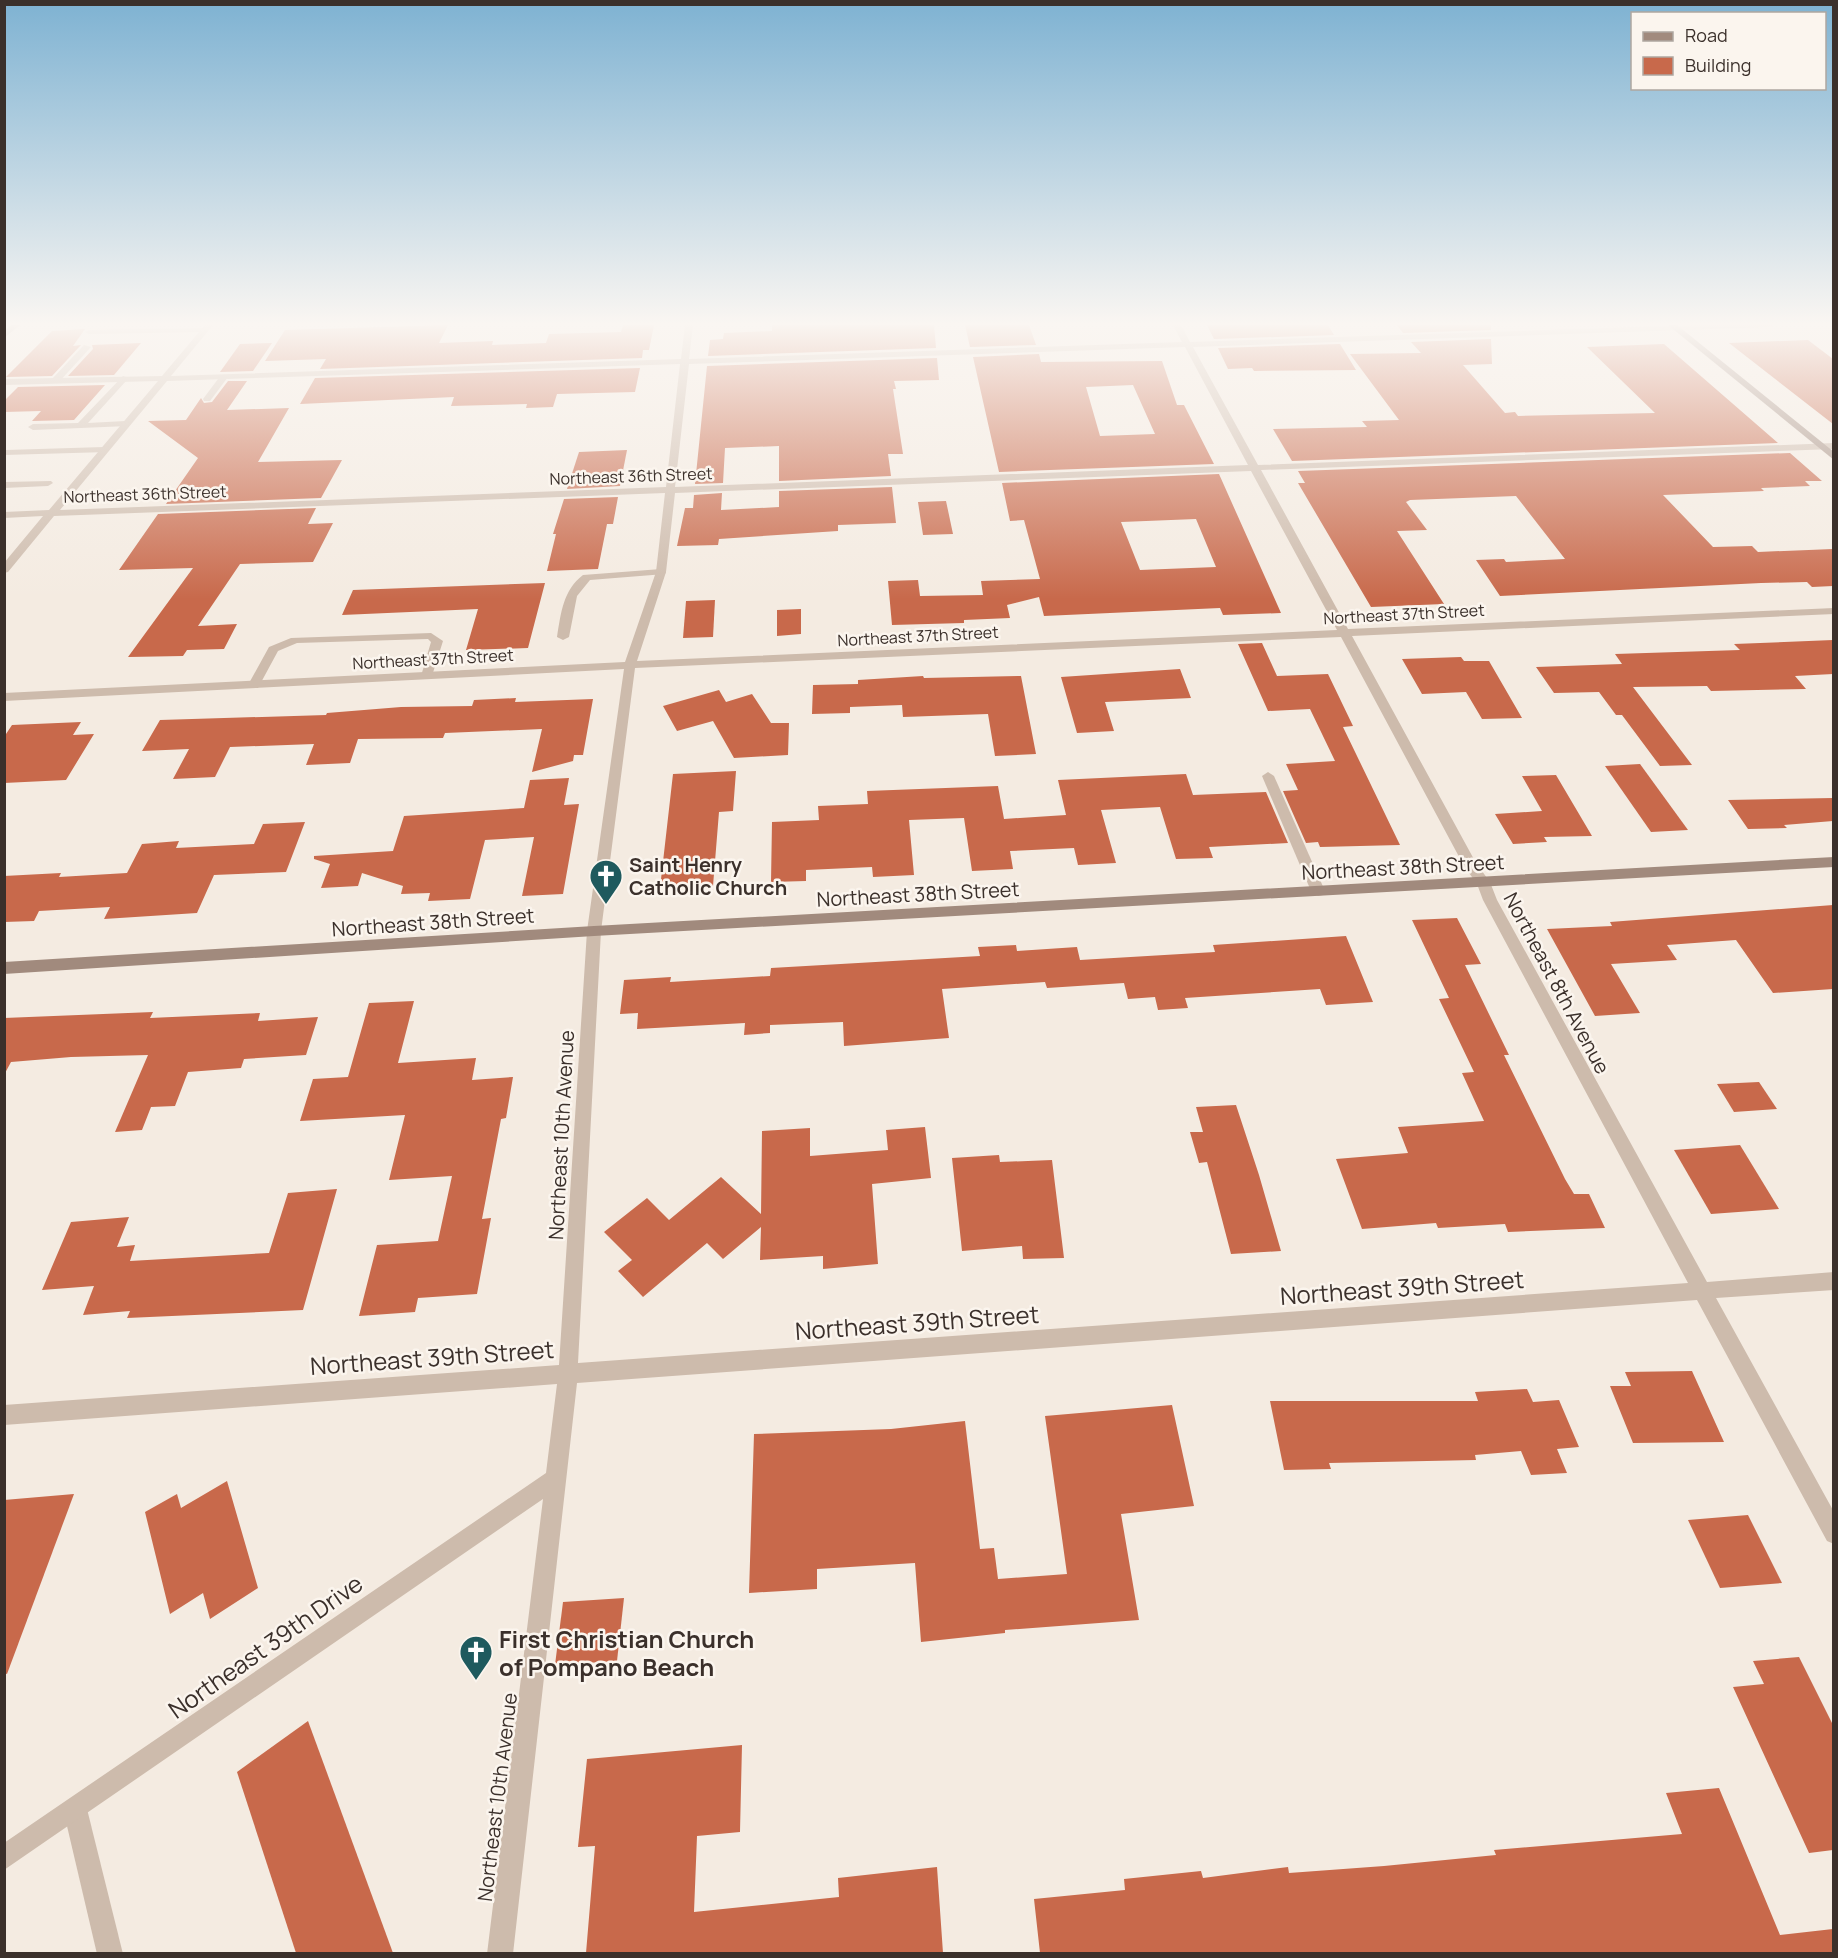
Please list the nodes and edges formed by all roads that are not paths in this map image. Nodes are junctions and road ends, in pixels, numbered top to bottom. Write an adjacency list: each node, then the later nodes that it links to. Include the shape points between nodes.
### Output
1 (89, 416): 7 (street)
2 (132, 416): 6 (street)
3 (680, 416): 17 (street, Northeast 10th Avenue)
4 (1227, 416): 14 (street, Northeast 8th Avenue)
5 (1784, 416): 9 (street)
6 (125, 424): 7 (street); 11 (street)
7 (81, 425): 8 (street)
8 (33, 427)
9 (1820, 446): 10 (street, Northeast 36th Street); 13 (street); 14 (street, Northeast 36th Street)
10 (1833, 446)
11 (104, 450): 12 (street); 18 (street)
12 (6, 453)
13 (1833, 457)
14 (1254, 467): 17 (street, Northeast 36th Street); 23 (street, Northeast 8th Avenue)
15 (48, 483): 16 (street)
16 (4, 485)
17 (671, 489): 18 (street, Northeast 36th Street); 21 (street, Northeast 10th Avenue)
18 (50, 513): 19 (street, Northeast 36th Street); 20 (street)
19 (4, 515)
20 (4, 570)
21 (662, 572): 24 (street, via 581,580 573,588); 25 (street, Northeast 10th Avenue)
22 (1833, 611): 23 (street, Northeast 37th Street)
23 (1345, 633): 25 (street, Northeast 37th Street); 31 (street, Northeast 8th Avenue)
24 (563, 637)
25 (630, 665): 26 (street, Northeast 37th Street); 33 (street, Northeast 10th Avenue)
26 (426, 676): 27 (street, Northeast 37th Street); 27 (street, via 437,641 431,636 295,640 273,649)
27 (254, 685): 28 (street, Northeast 37th Street)
28 (4, 697)
29 (1268, 776): 32 (street)
30 (1833, 862): 31 (street, Northeast 38th Street)
31 (1483, 882): 32 (street, Northeast 38th Street); 36 (street, Northeast 8th Avenue)
32 (1318, 891): 33 (street, Northeast 38th Street)
33 (594, 931): 34 (street, Northeast 38th Street); 37 (street, Northeast 10th Avenue)
34 (4, 968)
35 (1833, 1281): 36 (street, Northeast 39th Street)
36 (1701, 1291): 37 (street, Northeast 39th Street); 40 (street, Northeast 8th Avenue)
37 (568, 1373): 38 (street, Northeast 39th Street); 39 (street, Northeast 10th Avenue)
38 (4, 1415)
39 (556, 1478): 41 (street, Northeast 39th Drive); 44 (street, Northeast 10th Avenue)
40 (1833, 1534)
41 (75, 1809): 42 (street, Northeast 39th Drive); 43 (street)
42 (4, 1858)
43 (110, 1953)
44 (500, 1953)

